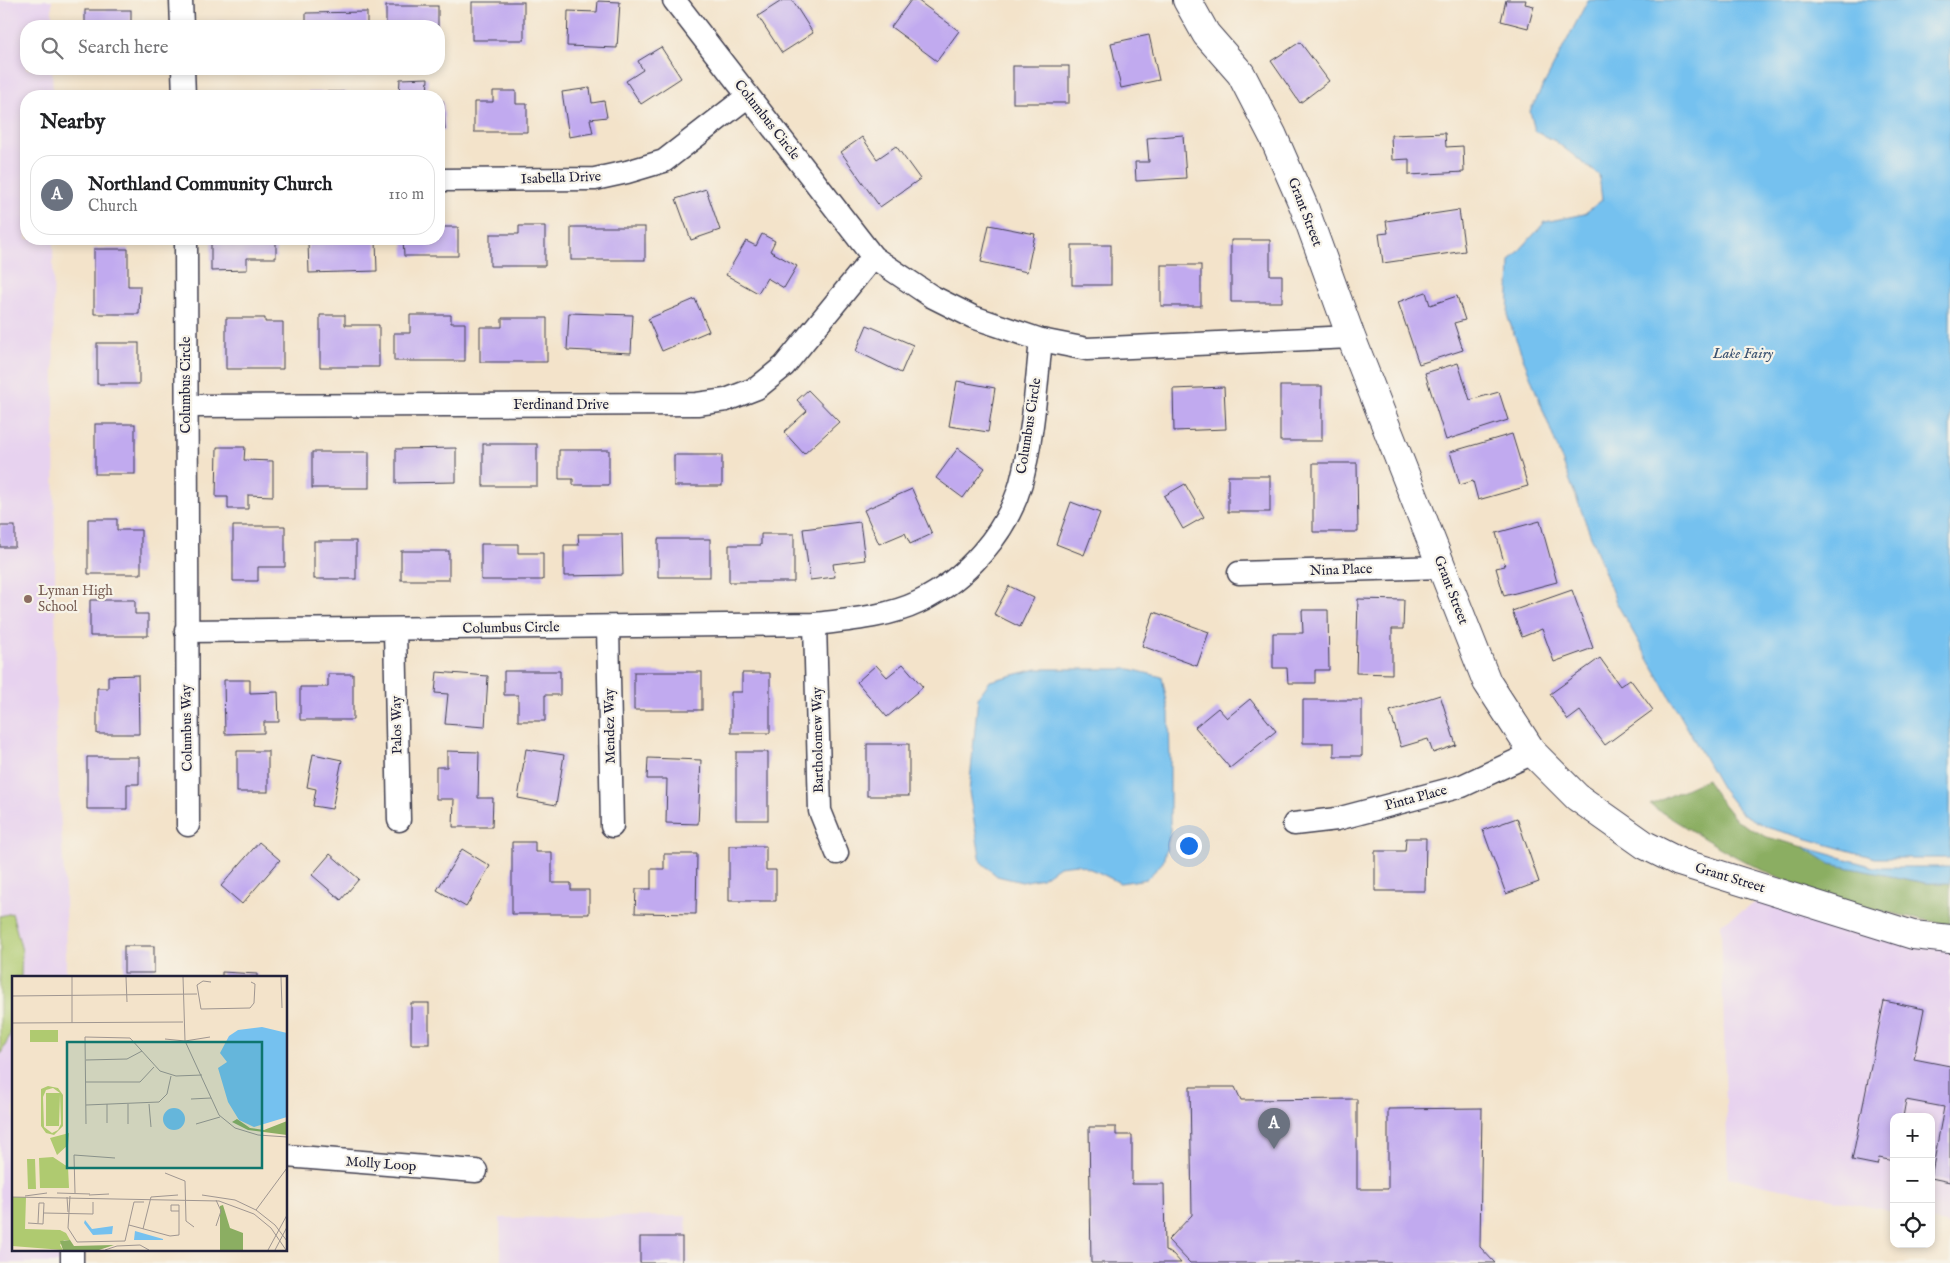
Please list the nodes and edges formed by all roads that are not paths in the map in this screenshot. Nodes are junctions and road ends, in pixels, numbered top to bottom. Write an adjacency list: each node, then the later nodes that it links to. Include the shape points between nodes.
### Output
1 (181, 0): 4 (street)
2 (674, 0): 7 (street, Columbus Circle)
3 (1187, 0): 11 (street, Grant Street, via 1206,34 1241,74 1274,136 1304,207)
4 (182, 20)
5 (183, 75): 6 (street)
6 (184, 90)
7 (748, 96): 8 (street, Isabella Drive, via 664,161 627,172 595,179); 10 (street, Columbus Circle)
8 (445, 180)
9 (186, 245): 13 (street, Columbus Circle)
10 (873, 257): 12 (street, Columbus Circle, via 931,296 973,317); 13 (street, Ferdinand Drive, via 784,366 757,388 726,400 697,404)
11 (1351, 337): 12 (street, Columbus Circle, via 1087,349); 14 (street, Grant Street)
12 (1041, 340): 16 (street, Columbus Circle, via 1030,441 1020,485 1003,523 978,559 949,585 918,603 865,618)
13 (186, 406): 19 (street, Columbus Circle)
14 (1443, 567): 15 (street, Nina Place); 20 (street, Grant Street, via 1487,682)
15 (1239, 573)
16 (815, 624): 17 (street, Columbus Circle); 25 (street, Bartholomew Way, via 820,811)
17 (608, 627): 18 (street, Columbus Circle); 24 (street, Mendez Way)
18 (396, 630): 19 (street, Columbus Circle); 21 (street, Palos Way)
19 (186, 631): 23 (street, Columbus Way)
20 (1534, 753): 22 (street, Pinta Place, via 1462,786 1337,819); 26 (street, Grant Street, via 1577,797 1645,845 1679,862 1913,935)
21 (399, 820)
22 (1294, 824)
23 (188, 825)
24 (612, 826)
25 (837, 853)
26 (1950, 939)
27 (288, 1156): 28 (street, Molly Loop)
28 (476, 1171)
29 (72, 1250): 30 (street)
30 (72, 1263)

